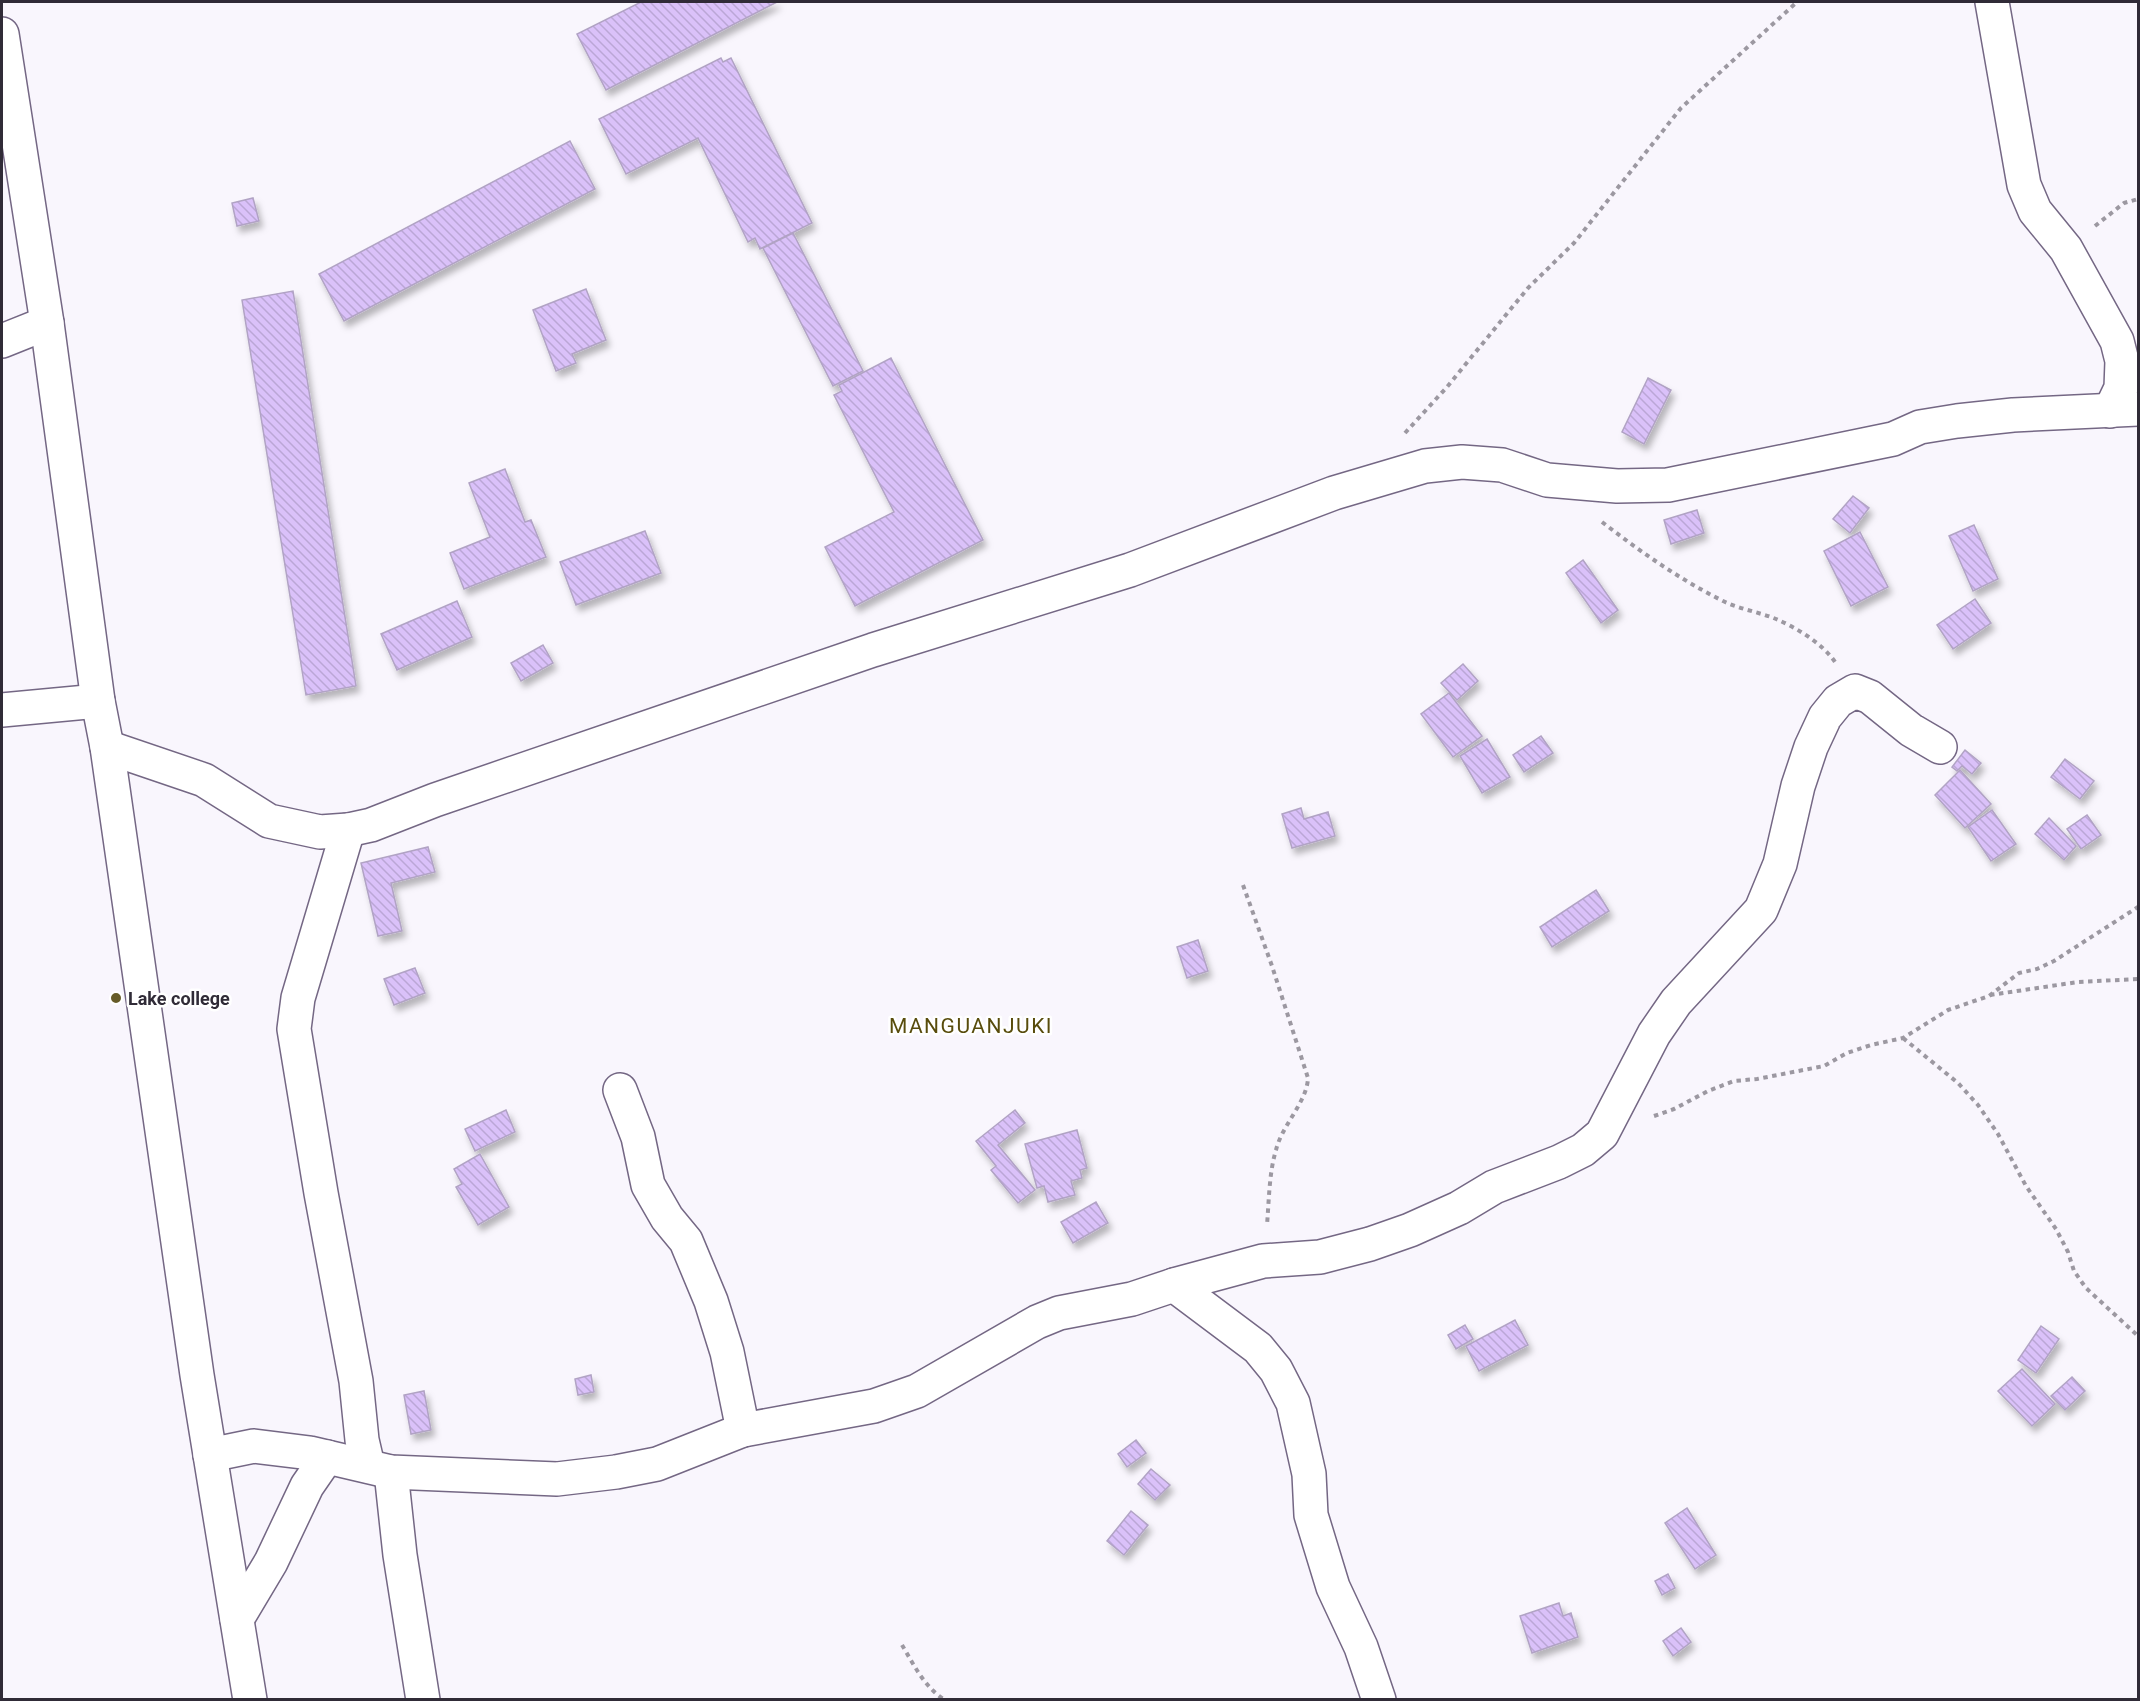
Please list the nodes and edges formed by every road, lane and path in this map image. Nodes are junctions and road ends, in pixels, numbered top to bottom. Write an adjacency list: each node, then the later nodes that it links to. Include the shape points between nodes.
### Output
1 (1797, 2): 9 (path, via 1681,108 1574,243 1528,288)
2 (1992, 2): 5 (street, via 2024,185 2035,211)
3 (2, 34): 6 (street)
4 (2139, 199): 5 (path, via 2124,203)
5 (2066, 249): 8 (street, via 2116,341 2122,361)
6 (47, 323): 7 (street); 12 (street)
7 (2, 341)
8 (2124, 410): 16 (street, via 1957,420 1893,439 1668,485 1617,486 1547,480 1502,465 1425,466 1334,493 1130,570 873,650)
9 (1404, 435)
10 (1600, 520): 11 (path, via 1653,561 1707,592 1802,633 1830,654)
11 (1855, 691): 15 (street, via 1870,697 1911,730); 23 (street, via 1838,701 1825,717 1811,747 1780,864 1761,910 1676,1002 1654,1034)
12 (98, 701): 13 (street); 14 (street)
13 (2, 710)
14 (107, 747): 16 (street, via 204,780 269,820 320,832); 28 (street)
15 (1940, 747)
16 (348, 830): 30 (street, via 298,998 294,1029 356,1381 362,1440)
17 (1243, 885): 24 (path, via 1308,1077 1307,1089 1275,1151)
18 (2139, 907): 20 (path, via 2054,961 2019,973)
19 (2139, 979): 20 (path, via 2078,982)
20 (1989, 996): 21 (path, via 1948,1010)
21 (1903, 1038): 23 (path, via 1863,1047 1824,1066 1734,1081 1674,1109); 26 (path, via 1958,1083 1978,1105 2056,1229 2085,1288)
22 (620, 1090): 27 (street, via 638,1137 648,1185 686,1241 711,1301 727,1352)
23 (1602, 1134): 24 (street, via 1583,1150 1494,1187 1410,1230 1320,1257)
24 (1263, 1261): 25 (street)
25 (1174, 1285): 27 (street, via 1037,1322 917,1392 874,1406); 36 (street, via 1258,1348 1276,1370 1293,1403 1309,1474 1311,1515 1333,1587 1361,1647)
26 (2139, 1336)
27 (743, 1430): 30 (street, via 657,1464 557,1479)
28 (210, 1455): 29 (street, via 254,1446); 31 (street)
29 (327, 1457): 30 (street); 31 (street, via 307,1486 271,1562)
30 (379, 1469): 34 (street, via 399,1555)
31 (237, 1619): 33 (street)
32 (902, 1645): 35 (path, via 924,1681)
33 (250, 1700)
34 (423, 1700)
35 (945, 1700)
36 (1379, 1700)

